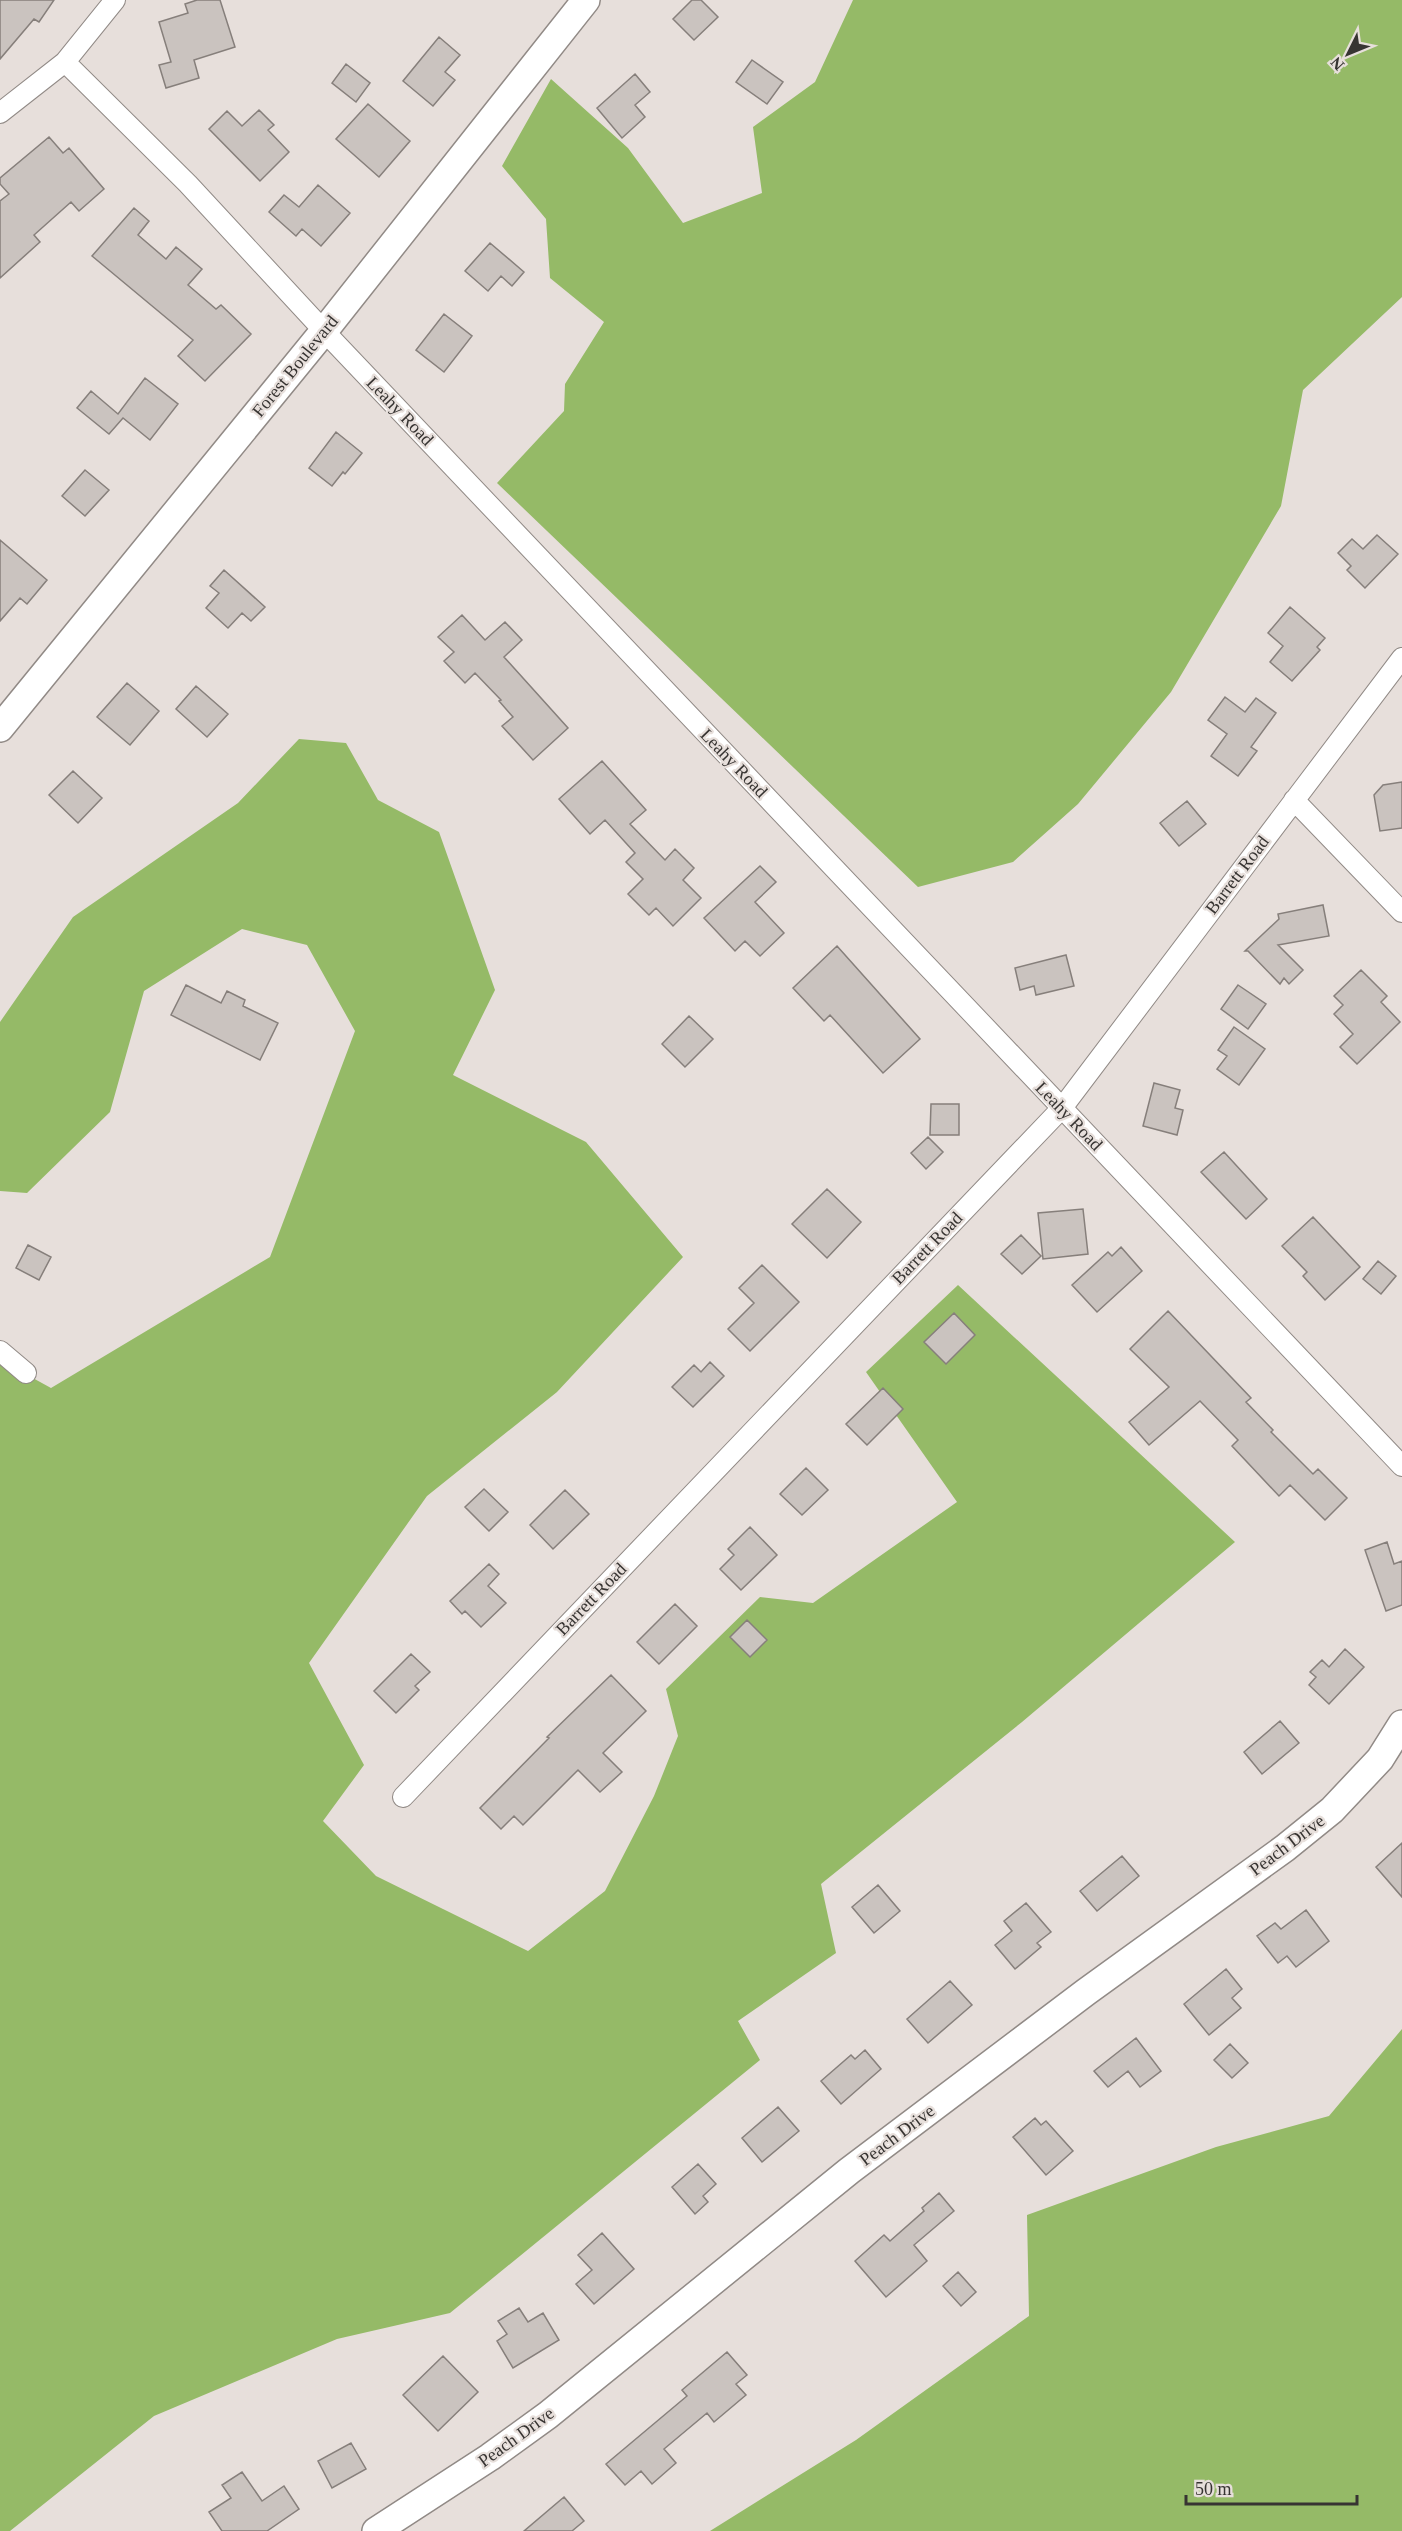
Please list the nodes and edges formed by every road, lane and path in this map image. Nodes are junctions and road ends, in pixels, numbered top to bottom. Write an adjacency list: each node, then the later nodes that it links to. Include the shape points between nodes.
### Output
1 (115, 0): 3 (street)
2 (586, 0): 5 (main road, Forest Boulevard)
3 (65, 62): 4 (street); 5 (street, Leahy Road, via 189,184)
4 (0, 113)
5 (324, 331): 7 (main road, Forest Boulevard); 10 (street, Leahy Road)
6 (1402, 658): 8 (street, Barrett Road)
7 (0, 728)
8 (1294, 800): 9 (street); 10 (street, Barrett Road)
9 (1402, 912)
10 (1062, 1108): 13 (street, Leahy Road); 15 (street, Barrett Road)
11 (0, 1351): 12 (street)
12 (26, 1373)
13 (1402, 1466)
14 (1402, 1724): 16 (main road, Peach Drive, via 1380,1759 1332,1810 1293,1842 849,2171 548,2415)
15 (403, 1797)
16 (376, 2531)

